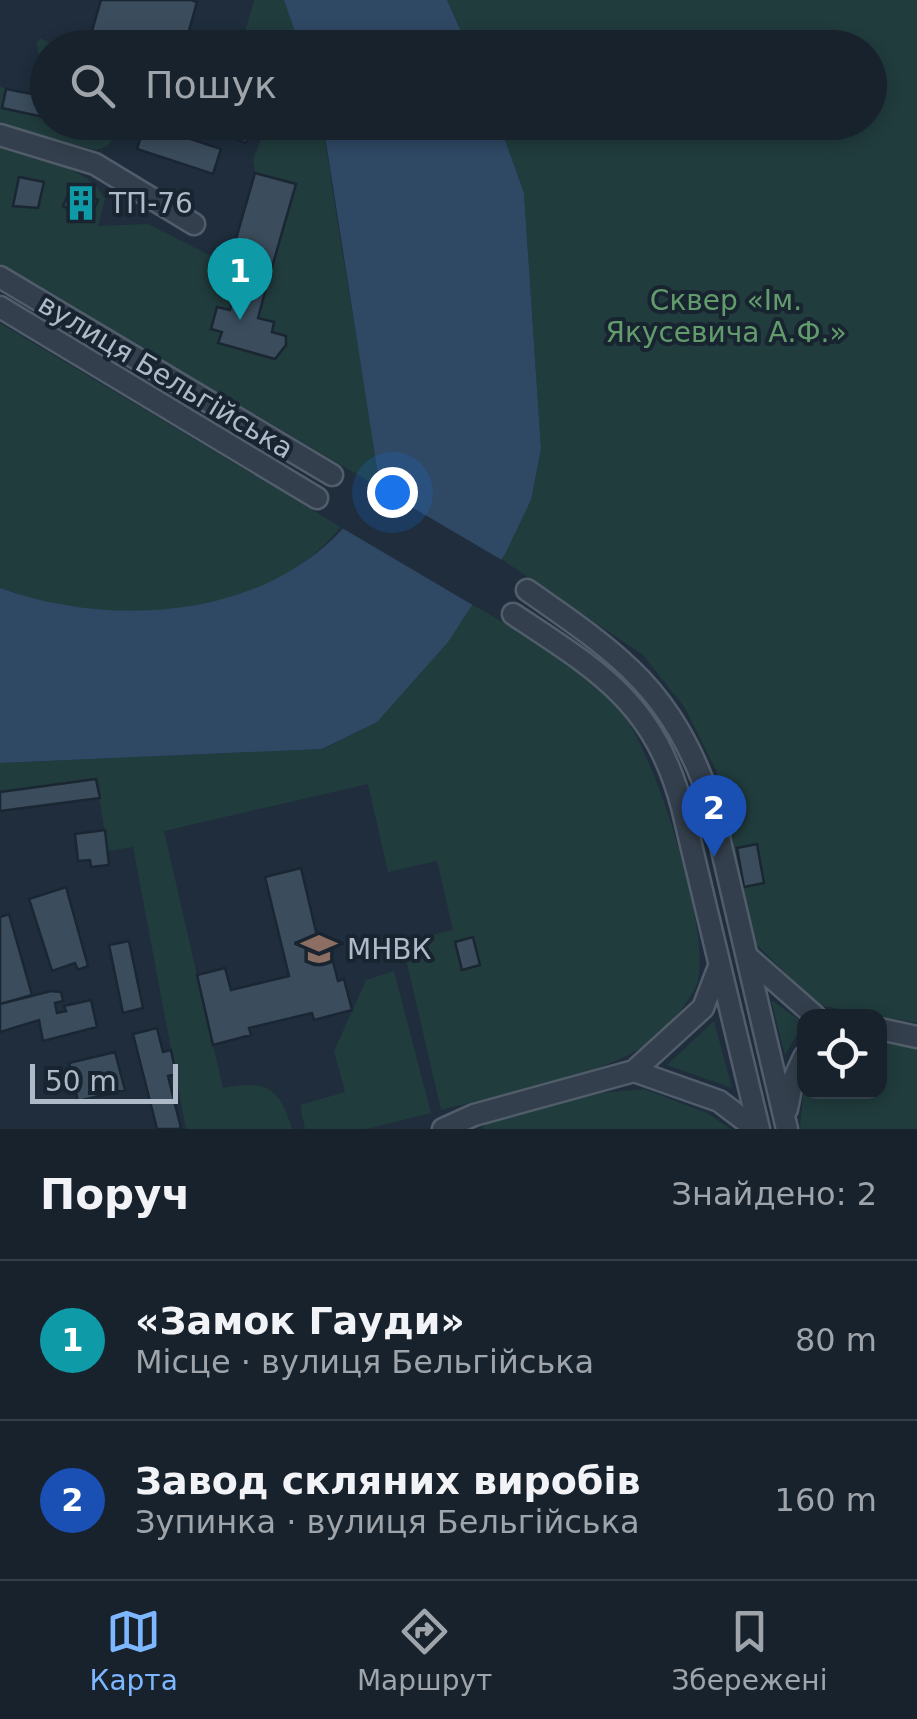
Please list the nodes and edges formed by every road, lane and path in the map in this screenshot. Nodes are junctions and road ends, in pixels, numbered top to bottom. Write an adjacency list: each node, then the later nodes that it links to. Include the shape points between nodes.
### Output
1 (0, 135): 2 (street, via 95,164)
2 (194, 224)
3 (0, 276): 5 (street, вулиця Бельгійська)
4 (0, 306): 6 (street, вулиця Бельгійська)
5 (332, 475)
6 (318, 498)
7 (527, 590): 9 (street, via 636,672 674,720 711,803)
8 (513, 614): 10 (street, via 618,686 654,734 673,773)
9 (747, 956): 11 (street); 17 (street)
10 (719, 967): 14 (street, via 703,1008); 19 (street)
11 (807, 1009)
12 (887, 1031): 13 (street)
13 (917, 1037)
14 (634, 1071): 16 (street); 19 (street, via 719,1101)
15 (797, 1072): 17 (street)
16 (470, 1122): 18 (street)
17 (786, 1125)
18 (443, 1129)
19 (758, 1129)

